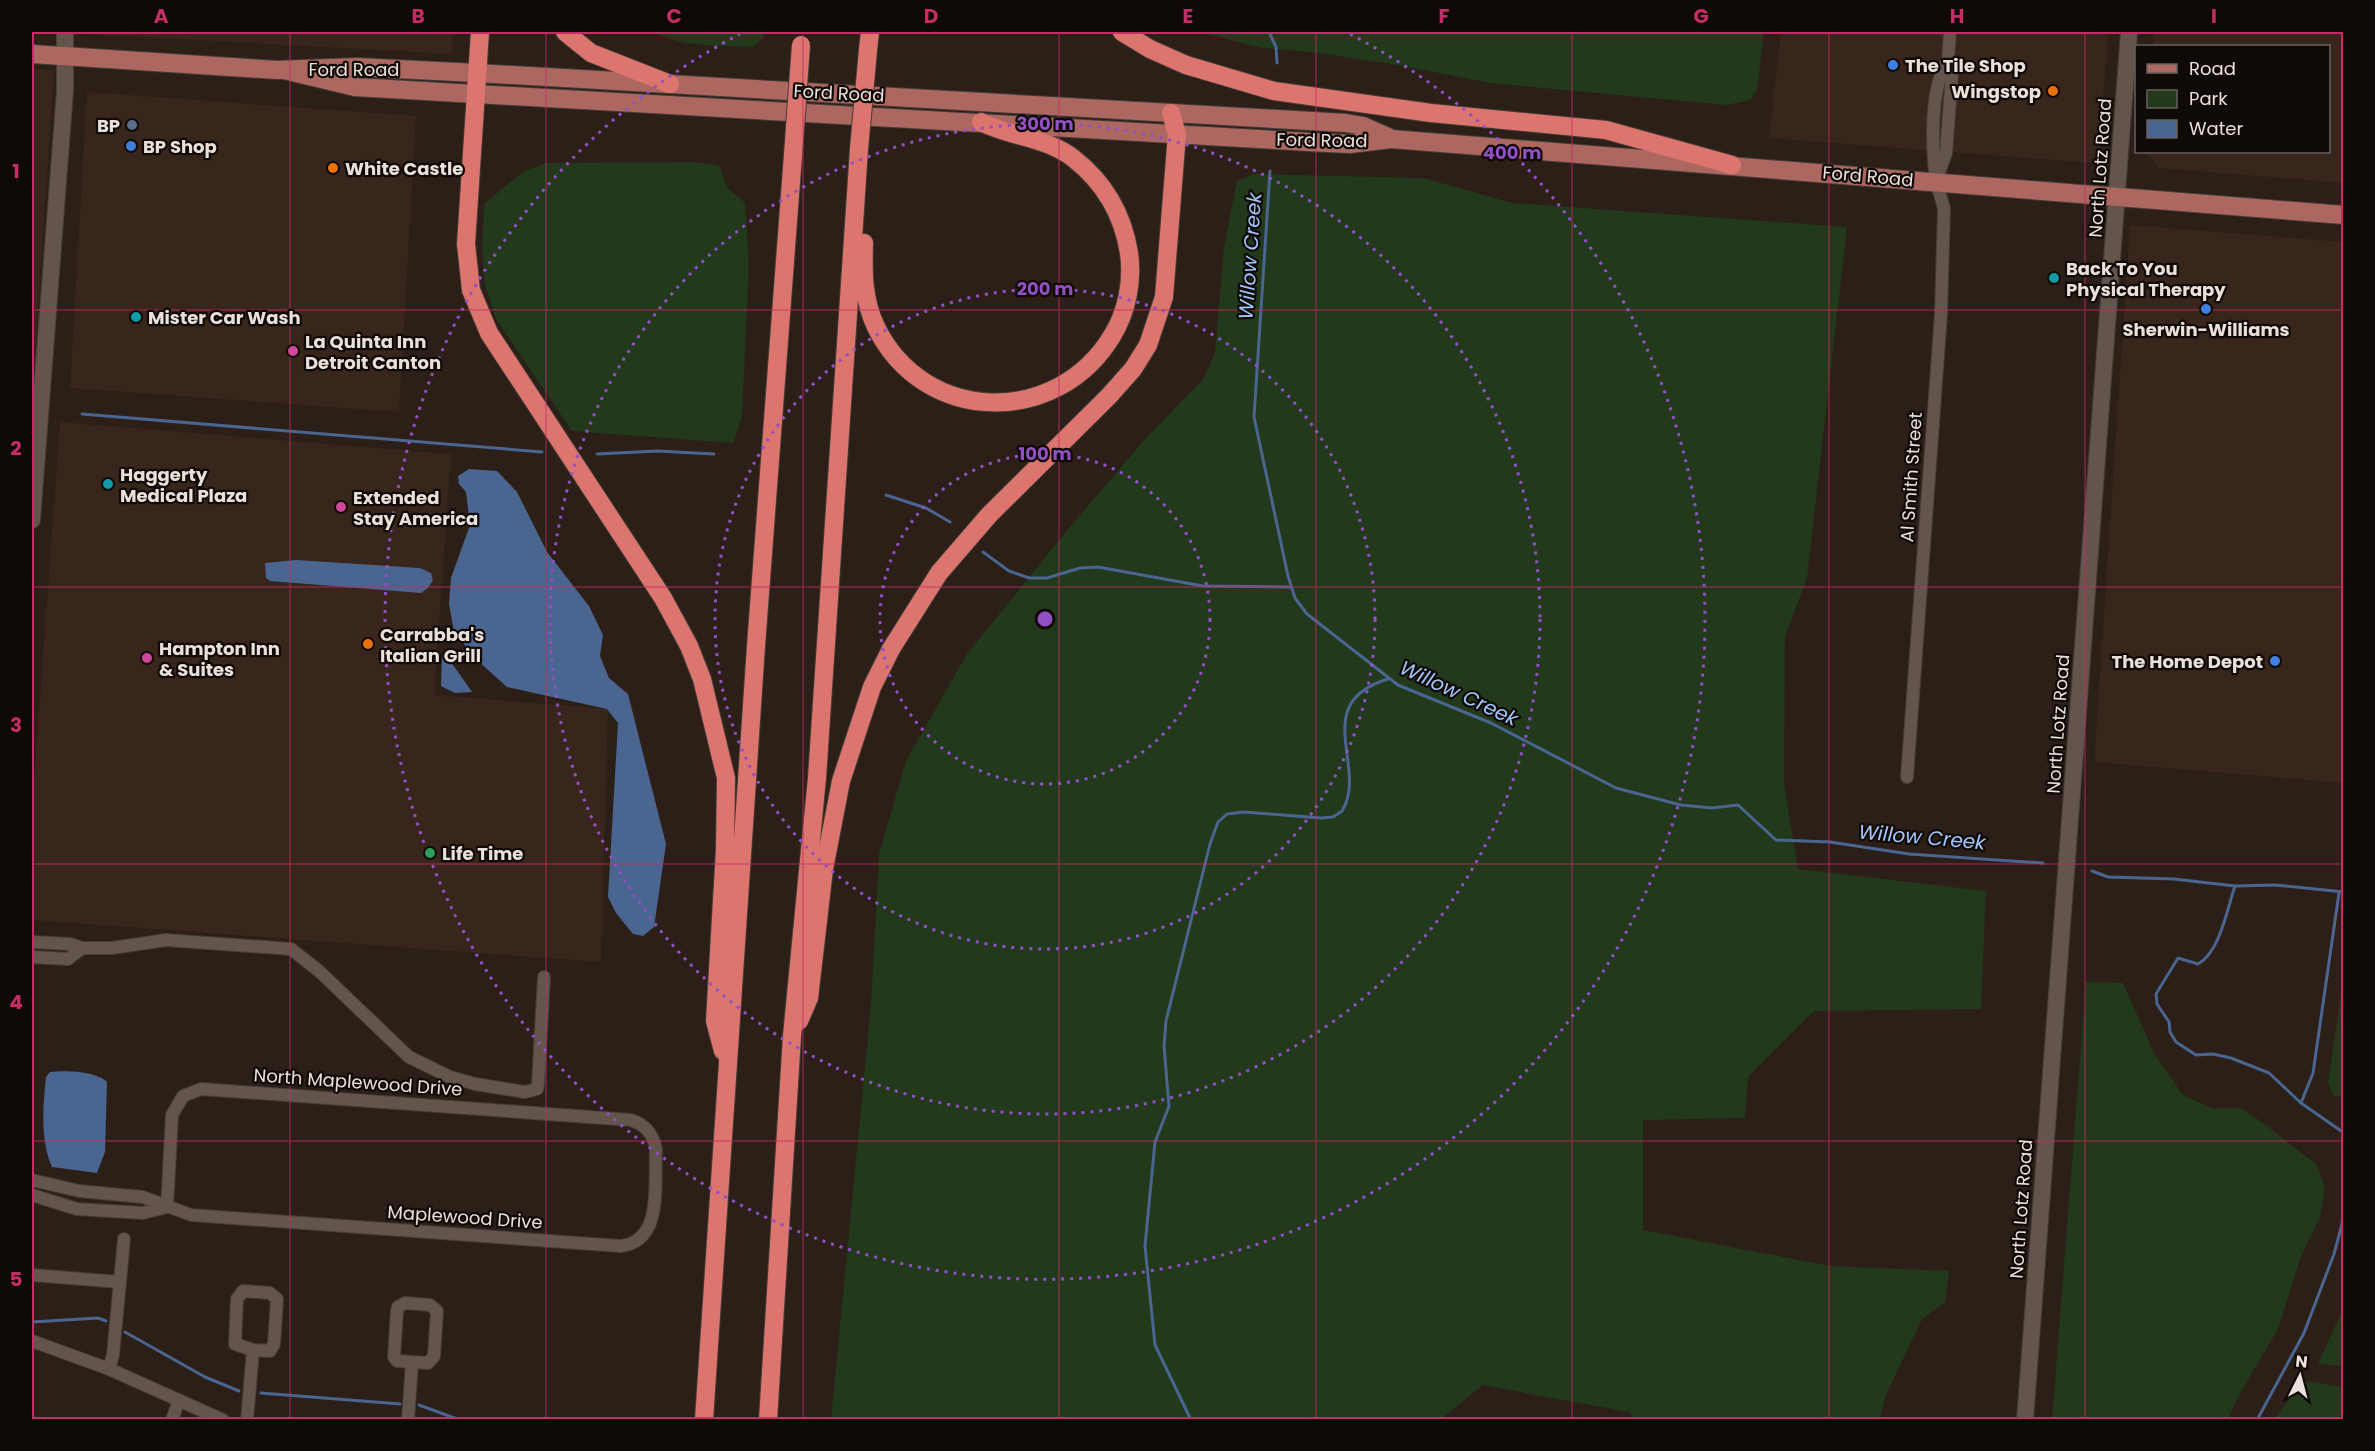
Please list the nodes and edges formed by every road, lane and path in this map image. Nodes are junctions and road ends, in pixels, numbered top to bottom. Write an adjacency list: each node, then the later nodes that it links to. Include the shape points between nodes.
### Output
1 (65, 32): 10 (street)
2 (480, 32): 12 (highway)
3 (565, 32): 13 (highway, via 591,53)
4 (870, 32): 20 (highway, bridge)
5 (1122, 32): 19 (highway, via 1186,65 1274,91 1431,113 1606,130)
6 (1950, 32): 21 (street, Al Smith Street, via 1947,61 1938,75 1932,152)
7 (2129, 32): 22 (street, North Lotz Road)
8 (802, 38): 31 (highway, bridge)
9 (32, 54): 10 (main road, Ford Road)
10 (66, 56): 11 (main road, Ford Road); 24 (street)
11 (284, 70): 12 (main road, Ford Road, via 357,67); 14 (main road, Ford Road, via 355,87)
12 (477, 73): 13 (main road, Ford Road); 14 (highway)
13 (670, 84): 15 (main road, Ford Road)
14 (475, 95): 16 (main road, Ford Road); 31 (highway, via 466,244 471,290 479,313 676,620 702,679 712,714 726,778 715,1021)
15 (1171, 113): 17 (highway); 18 (main road, Ford Road, via 1346,123)
16 (981, 122): 17 (main road, Ford Road); 20 (highway, via 1002,133 1043,142 1072,157 1104,190 1127,239 1130,279 1116,331 1092,363 1043,395 1005,403 969,400 929,384 899,359 876,327 865,291 865,196)
17 (1178, 134): 18 (main road, Ford Road, via 1350,144); 30 (highway, via 1164,297 1148,345 1109,396 989,515 939,573 872,687 841,781 824,869 809,998)
18 (1391, 139): 19 (main road, Ford Road)
19 (1732, 165): 21 (main road, Ford Road)
20 (857, 171): 30 (highway, via 817,778)
21 (1936, 181): 22 (main road, Ford Road); 25 (street, Al Smith Street, via 1944,208 1941,314)
22 (2117, 196): 23 (main road, Ford Road); 50 (street, North Lotz Road)
23 (2343, 215)
24 (32, 520)
25 (1907, 777)
26 (32, 942): 27 (street)
27 (82, 948): 28 (street, via 68,959); 29 (street, via 166,940 291,949 409,1058 475,1084 525,1092 537,1089 538,1084)
28 (32, 957)
29 (544, 977)
30 (792, 1036): 49 (highway)
31 (727, 1065): 48 (highway)
32 (644, 1126): 35 (street, North Maplewood Drive, via 631,1120 201,1089 183,1096 172,1115); 35 (street, Maplewood Drive, via 656,1149 652,1224 644,1236 629,1245 191,1215)
33 (32, 1180): 35 (street, Maplewood Drive, via 79,1191 143,1197)
34 (32, 1196): 35 (street, Maplewood Drive, via 77,1209 143,1213)
35 (167, 1207)
36 (124, 1239): 38 (street)
37 (32, 1275): 38 (street)
38 (120, 1282): 42 (street)
39 (32, 1341): 42 (street)
40 (253, 1350): 40 (street, via 270,1351 274,1344 277,1299 270,1293 243,1291 237,1296 234,1340 238,1347); 46 (street)
41 (412, 1362): 41 (street, via 428,1363 434,1356 437,1311 430,1305 405,1303 398,1307 394,1357 397,1361); 47 (street)
42 (109, 1369): 43 (street)
43 (179, 1400): 44 (street); 45 (street)
44 (172, 1419)
45 (223, 1419)
46 (247, 1419)
47 (408, 1419)
48 (704, 1419)
49 (768, 1419)
50 (2025, 1419)

